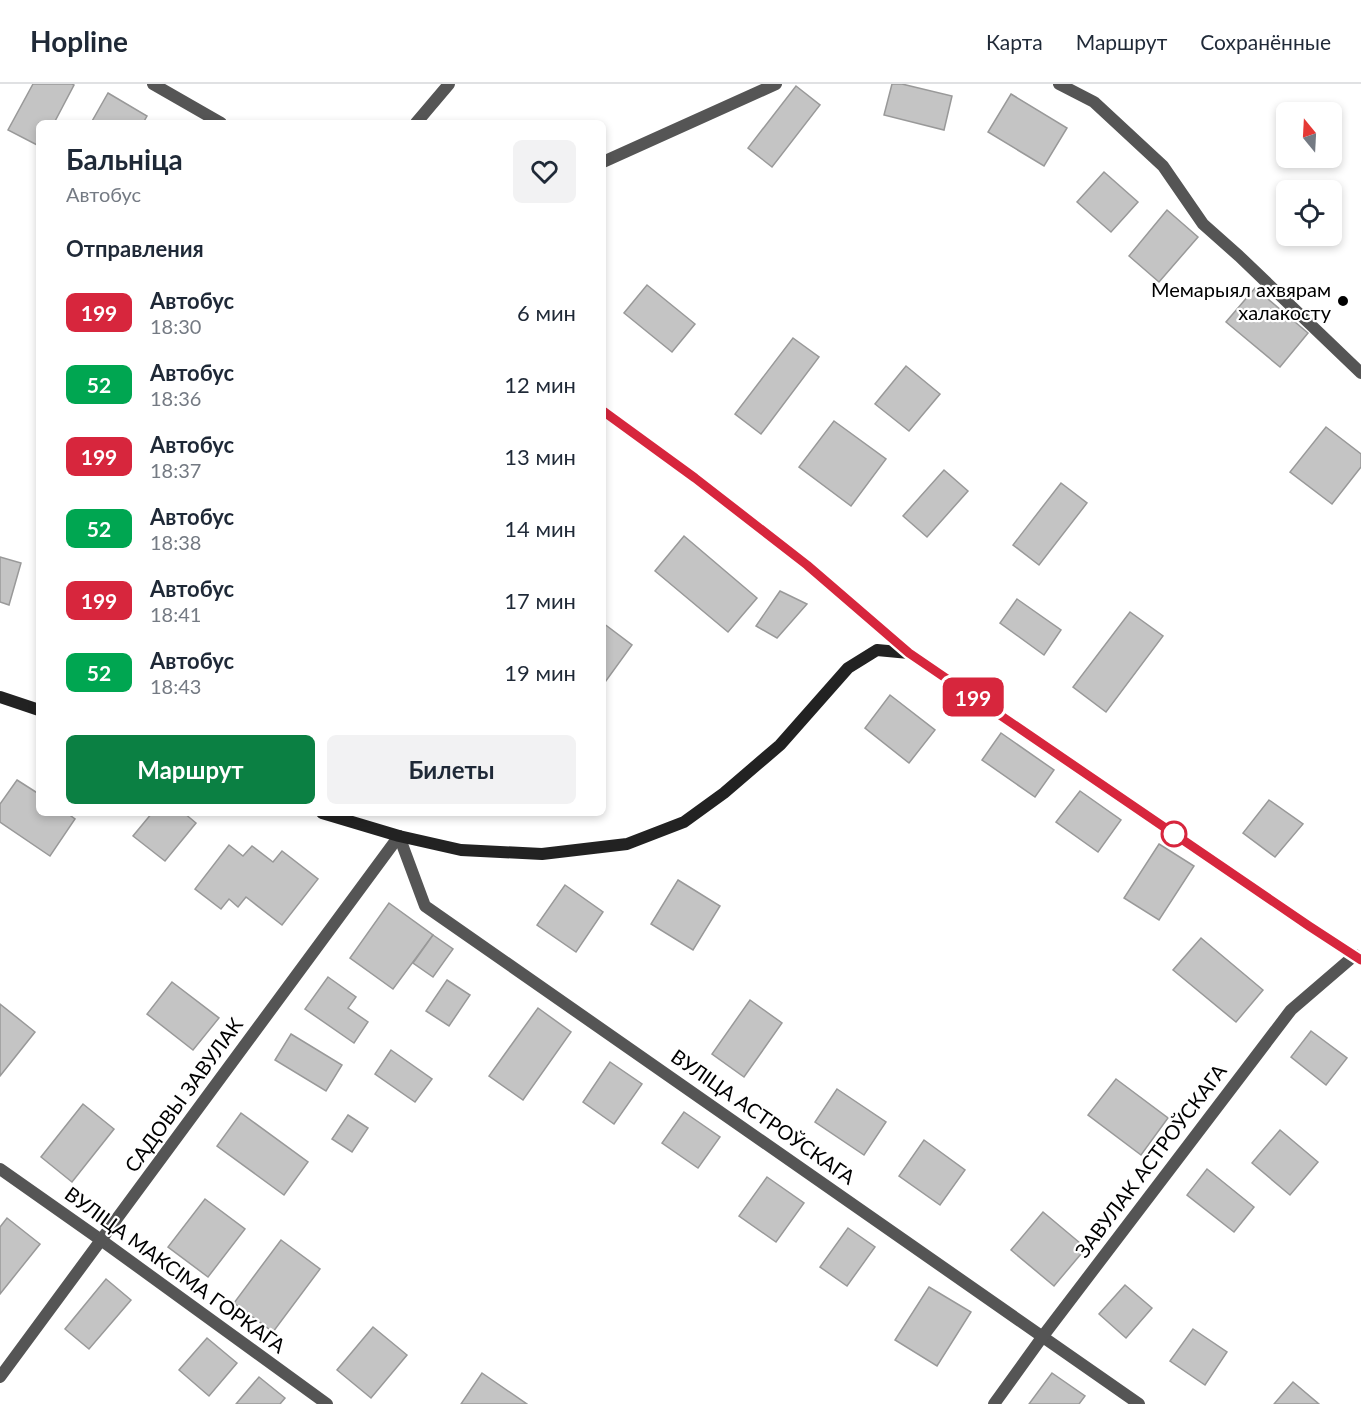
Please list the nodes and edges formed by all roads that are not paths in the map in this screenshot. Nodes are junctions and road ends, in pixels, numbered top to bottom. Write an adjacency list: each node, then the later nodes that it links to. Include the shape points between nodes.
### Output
1 (153, 84): 5 (street)
2 (449, 84): 6 (street)
3 (776, 84): 7 (street)
4 (1059, 84): 8 (street, via 1094,102 1163,166 1203,224)
5 (216, 120)
6 (419, 120)
7 (606, 161)
8 (1361, 373)
9 (606, 413): 10 (street, via 807,565)
10 (909, 653): 14 (street, via 877,650 848,668 780,745 723,793 684,822 627,844 542,854 461,850); 15 (street, via 1299,920)
11 (0, 697): 12 (street)
12 (36, 709)
13 (332, 816): 14 (street)
14 (399, 836): 17 (street, САДОВЫ ЗАВУЛАК); 18 (street, ВУЛІЦА АСТРОЎСКАГА, via 425,906)
15 (1359, 954): 18 (street, ЗАВУЛАК АСТРОЎСКАГА, via 1291,1010)
16 (0, 1168): 17 (street, ВУЛІЦА МАКСІМА ГОРКАГА)
17 (101, 1240): 19 (street, САДОВЫ ЗАВУЛАК); 20 (street, ВУЛІЦА МАКСІМА ГОРКАГА)
18 (1043, 1336): 21 (street, ЗАВУЛАК АСТРОЎСКАГА); 22 (street, ВУЛІЦА АСТРОЎСКАГА)
19 (0, 1377)
20 (327, 1404)
21 (994, 1404)
22 (1139, 1404)

